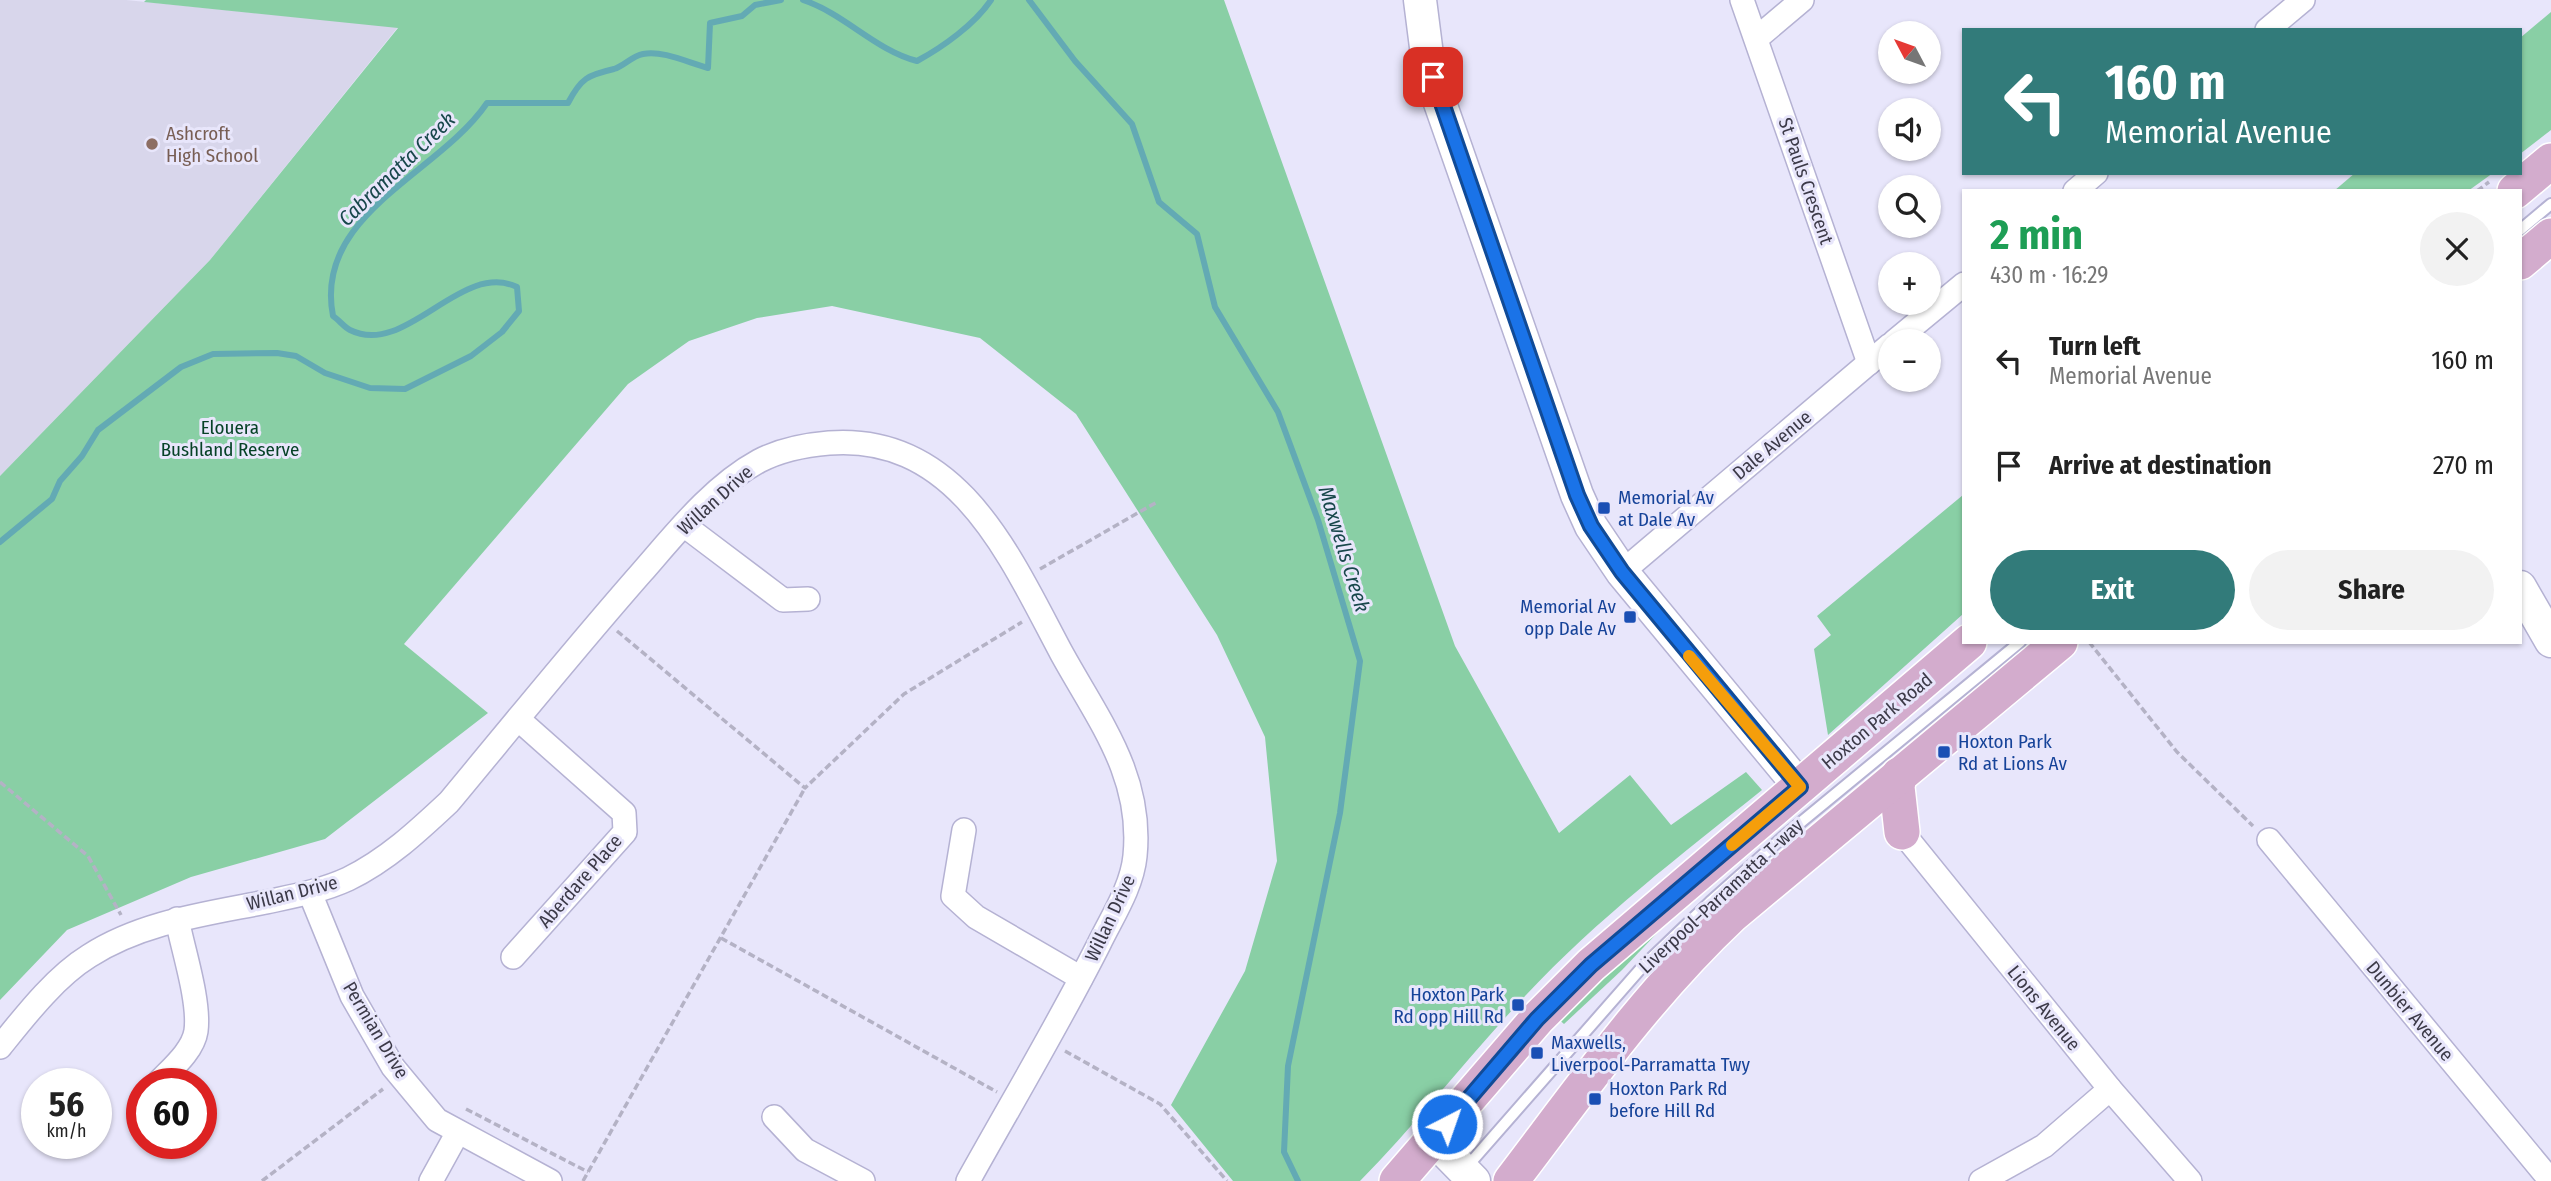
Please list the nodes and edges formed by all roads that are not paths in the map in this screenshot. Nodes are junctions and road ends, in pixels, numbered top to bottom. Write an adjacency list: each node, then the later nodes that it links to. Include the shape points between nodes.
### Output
1 (1420, 0): 20 (street, via 1439,100 1577,495 1591,526)
2 (1742, 0): 6 (street, St Pauls Crescent)
3 (1802, 0): 6 (street)
4 (2303, 0): 5 (street)
5 (2269, 28)
6 (1757, 38): 18 (street, St Pauls Crescent)
7 (2551, 162): 10 (main road)
8 (2094, 175): 9 (street)
9 (2077, 189)
10 (2517, 189)
11 (2551, 204): 12 (lane)
12 (2522, 228)
13 (2551, 236): 14 (main road)
14 (2522, 260)
15 (1962, 286): 16 (street)
16 (1910, 329)
17 (1878, 356): 18 (street, Dale Avenue)
18 (1870, 363): 20 (street, Dale Avenue)
19 (685, 526): 22 (street, via 783,600); 27 (street, Willan Drive); 36 (street, Willan Drive, via 733,479 759,461 788,450 849,441 915,459 970,501 1023,579 1122,760 1136,812 1135,863)
20 (1622, 572): 29 (street)
21 (2522, 590): 23 (street)
22 (808, 599)
23 (2551, 640)
24 (1967, 644): 29 (main road, Hoxton Park Road)
25 (2017, 644): 29 (lane, Liverpool–Parramatta T-way)
26 (2058, 644): 28 (main road, Hoxton Park Road)
27 (518, 719): 33 (street, Willan Drive, via 449,802 413,836 348,879); 35 (street, Aberdare Place, via 625,813 625,832)
28 (1899, 775): 29 (main road, Hoxton Park Road); 31 (main road)
29 (1814, 804): 42 (main road, Hoxton Park Road, via 1591,965 1537,1019); 43 (lane, Liverpool–Parramatta T-way, via 1643,966); 49 (main road, Hoxton Park Road, via 1732,915 1665,981)
30 (964, 830): 36 (street, via 953,896 976,917)
31 (1902, 832): 39 (street, Lions Avenue)
32 (2269, 840): 52 (street, Dunbier Avenue)
33 (310, 893): 34 (street, Willan Drive); 41 (street, Permian Drive, via 352,996 401,1076 437,1120)
34 (177, 919): 37 (street, Willan Drive, via 87,957 49,991); 38 (street, via 196,1032)
35 (513, 957)
36 (1082, 978): 47 (street, Willan Drive)
37 (0, 1047)
38 (172, 1068)
39 (2110, 1089): 50 (street, via 2044,1146); 51 (street, Lions Avenue)
40 (774, 1117): 46 (street, via 806,1150)
41 (458, 1132): 44 (street); 45 (street, Permian Drive)
42 (1434, 1140): 43 (street); 48 (main road, Hoxton Park Road)
43 (1464, 1177)
44 (431, 1181)
45 (550, 1181)
46 (863, 1181)
47 (968, 1181)
48 (1397, 1181)
49 (1511, 1181)
50 (1981, 1181)
51 (2190, 1181)
52 (2551, 1181)

